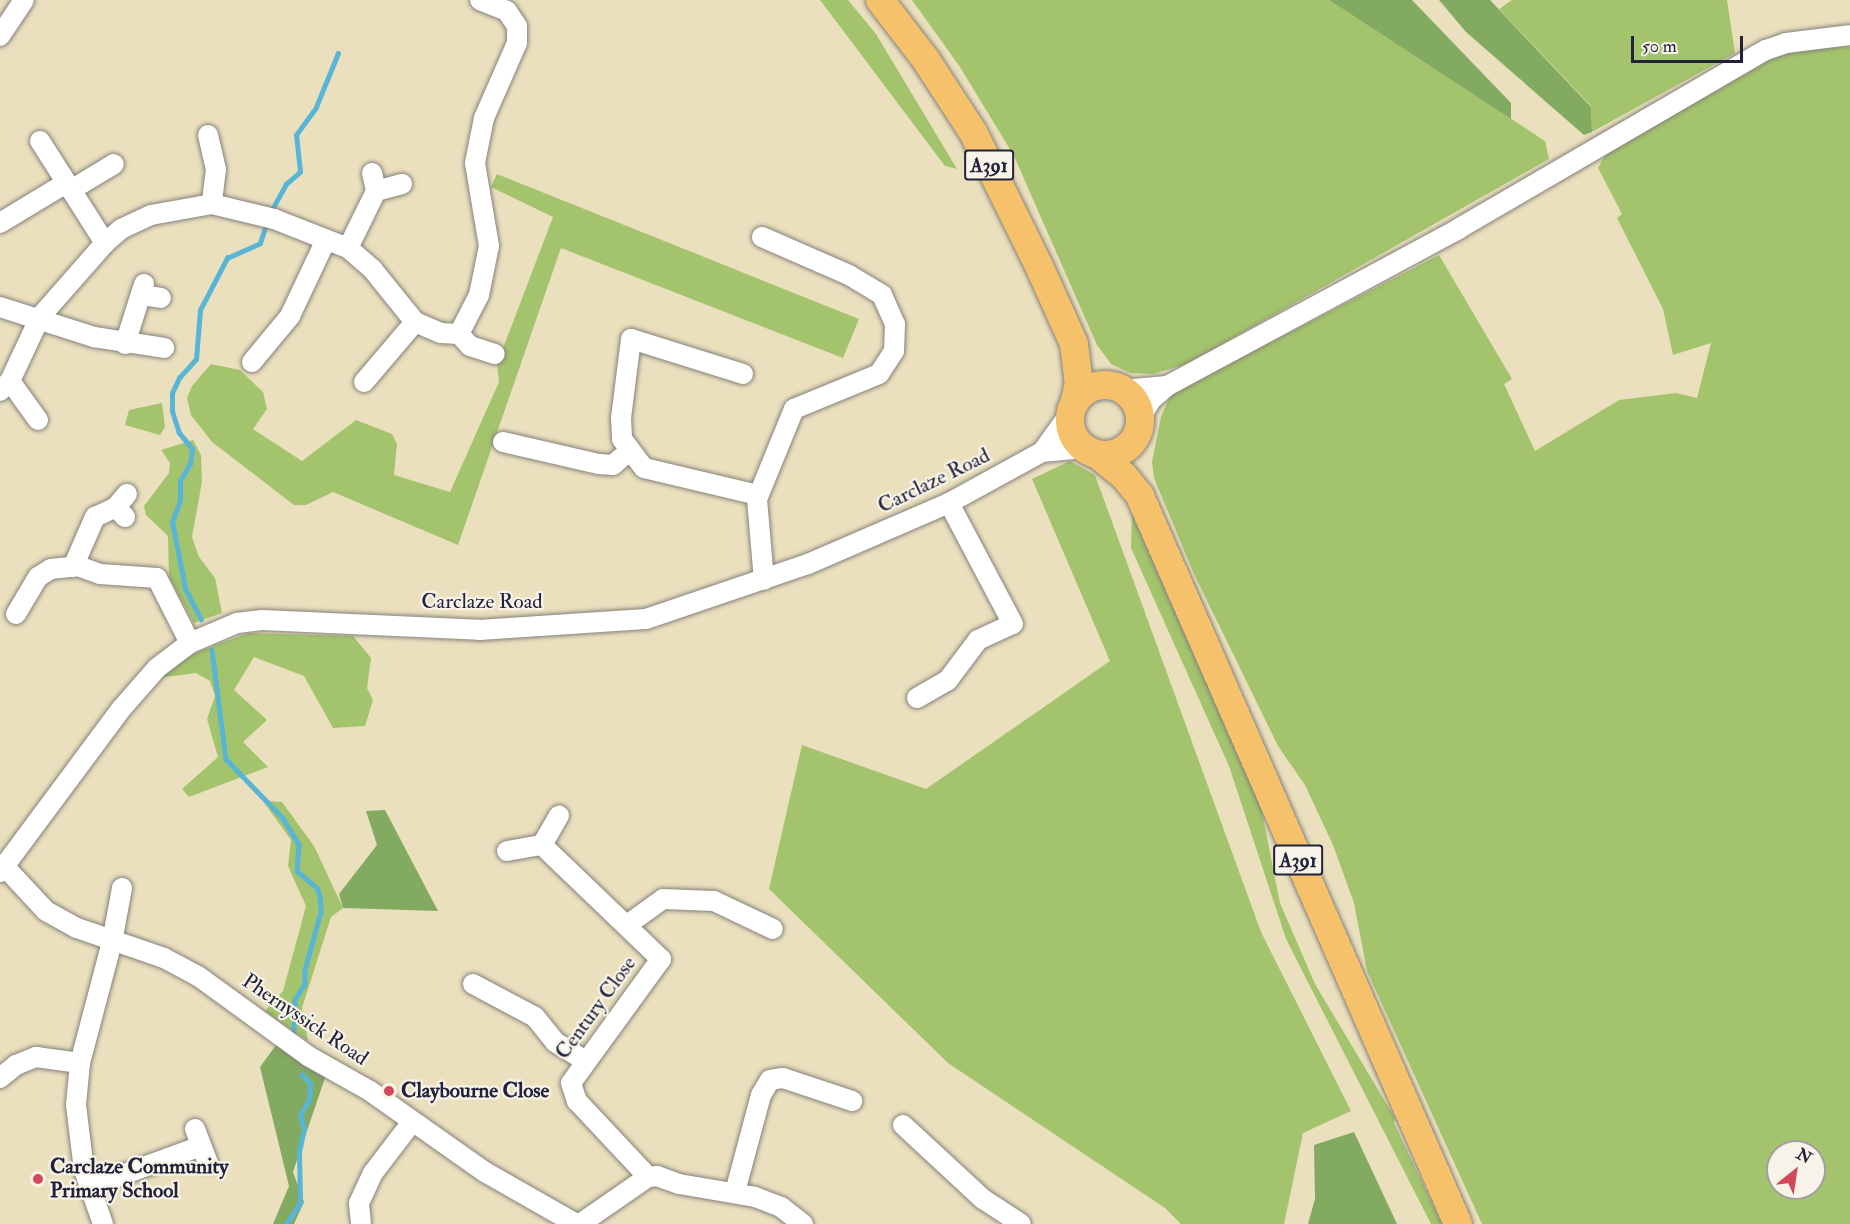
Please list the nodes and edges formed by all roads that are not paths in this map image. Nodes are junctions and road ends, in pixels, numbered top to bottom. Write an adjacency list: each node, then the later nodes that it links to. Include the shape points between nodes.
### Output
1 (24, 0): 5 (street)
2 (480, 0): 21 (street, via 507,11 518,26 517,43 484,118 475,163 489,246 479,295)
3 (880, 0): 23 (highway, A391, via 973,132)
4 (1850, 34): 30 (street, via 1786,43 1766,50 1458,229)
5 (0, 36)
6 (208, 135): 11 (street, via 216,169)
7 (40, 141): 10 (street)
8 (114, 164): 10 (street)
9 (402, 184): 16 (street, via 374,182)
10 (69, 187): 12 (street); 15 (street)
11 (212, 204): 14 (street, via 269,218); 15 (street, via 151,215 121,229)
12 (0, 223)
13 (762, 237): 39 (street, via 849,275 882,295 895,324 895,339 894,351 879,374 794,409)
14 (326, 240): 16 (street); 26 (street, via 290,316)
15 (105, 243): 19 (street)
16 (348, 248): 20 (street, via 373,270)
17 (149, 292): 22 (street)
18 (0, 307): 19 (street)
19 (40, 317): 22 (street); 29 (street)
20 (415, 322): 21 (street, via 441,333); 28 (street)
21 (459, 334): 25 (street, via 470,346)
22 (125, 344): 24 (street)
23 (1074, 344): 31 (highway, A391); 32 (highway, A391, via 1079,382)
24 (164, 348)
25 (495, 354)
26 (252, 362)
27 (743, 374): 36 (street, via 632,339 621,418 622,439)
28 (364, 382)
29 (5, 386): 33 (street)
30 (1167, 386): 31 (street); 34 (street, via 1151,400)
31 (1117, 388): 32 (highway, via 1092,388); 34 (highway, via 1136,404)
32 (1073, 407): 37 (street, Carclaze Road); 38 (highway, via 1072,435)
33 (38, 420)
34 (1138, 427): 38 (highway, via 1121,452); 40 (highway, A391, via 1133,464)
35 (503, 442): 36 (street, via 613,465)
36 (629, 451): 39 (street, via 644,468)
37 (1042, 452): 38 (street, Carclaze Road); 41 (street, Carclaze Road)
38 (1091, 452): 40 (highway, A391, via 1124,476)
39 (758, 495): 44 (street)
40 (1140, 496): 73 (highway, A391)
41 (949, 503): 44 (street, Carclaze Road); 47 (street, via 1013,624 978,640 948,680)
42 (123, 506): 43 (street, via 95,517)
43 (73, 567): 45 (street, via 51,569 38,577); 46 (street, via 100,574 157,578)
44 (764, 579): 46 (street, Carclaze Road, via 646,619 479,630 262,620 237,623)
45 (15, 614)
46 (190, 643): 51 (street, Carclaze Road, via 157,669 122,708)
47 (917, 698)
48 (559, 816): 49 (street)
49 (543, 845): 50 (street); 53 (street)
50 (507, 851)
51 (3, 870): 55 (street, Phernyssick Road, via 46,910)
52 (122, 888): 55 (street)
53 (627, 925): 54 (street, via 663,899 714,901); 57 (street, Century Close, via 661,959)
54 (773, 929)
55 (112, 942): 58 (street); 61 (street, Phernyssick Road, via 164,958 198,976 308,1056 370,1091)
56 (473, 984): 57 (street, via 535,1017 555,1042)
57 (586, 1061): 64 (street, Century Close, via 571,1083 577,1101)
58 (80, 1063): 59 (street, via 36,1057 16,1065); 65 (street, via 76,1105 80,1150)
59 (0, 1078)
60 (852, 1101): 66 (street, via 783,1078 770,1080 761,1095)
61 (412, 1122): 67 (street, via 373,1173 360,1203); 69 (street, Phernyssick Road, via 485,1172)
62 (903, 1125): 72 (street, via 983,1198)
63 (201, 1146): 65 (street)
64 (648, 1177): 66 (street); 70 (street)
65 (89, 1187): 68 (street)
66 (735, 1192): 71 (street, via 781,1207)
67 (362, 1223)
68 (103, 1224)
69 (576, 1224)
70 (580, 1224)
71 (803, 1224)
72 (1021, 1224)
73 (1458, 1224)

